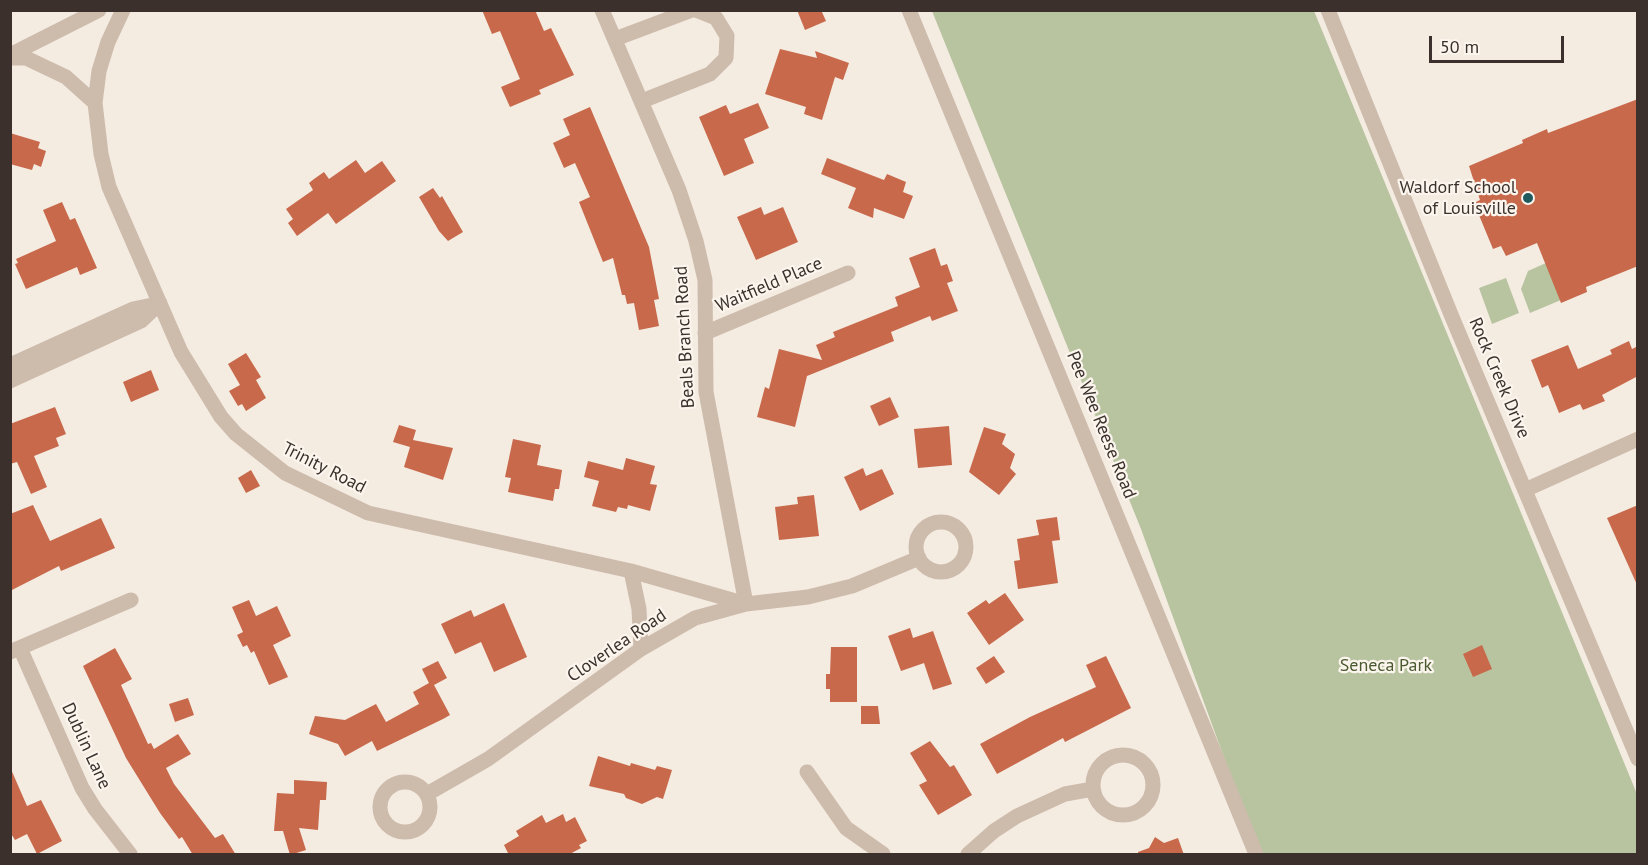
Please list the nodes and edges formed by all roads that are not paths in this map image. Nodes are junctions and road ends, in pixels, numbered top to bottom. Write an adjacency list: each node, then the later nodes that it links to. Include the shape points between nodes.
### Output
1 (99, 10): 8 (street)
2 (123, 10): 10 (street, Trinity Road, via 99,71)
3 (602, 10): 7 (street, Beals Branch Road)
4 (694, 10): 7 (street); 9 (street, via 716,18 727,36 726,58 710,74)
5 (909, 10): 31 (street, Pee Wee Reese Road)
6 (1328, 10): 17 (street, Rock Creek Drive)
7 (615, 39): 9 (street, Beals Branch Road)
8 (10, 57): 10 (street, via 26,58 66,77)
9 (642, 101): 13 (street, Beals Branch Road, via 696,241 705,280)
10 (95, 103): 12 (street, Trinity Road, via 101,154 110,187)
11 (848, 273): 13 (street, Waitfield Place)
12 (160, 303): 14 (street, via 133,309); 15 (street, via 141,321); 19 (street, Trinity Road, via 182,352 221,417 285,473 368,513)
13 (705, 333): 21 (street, Beals Branch Road, via 711,428)
14 (10, 365)
15 (10, 381)
16 (1638, 439): 17 (street)
17 (1525, 490): 24 (street, Rock Creek Drive)
18 (919, 558): 21 (street, Cloverlea Road, via 852,586 808,597)
19 (631, 571): 21 (street, Trinity Road); 22 (street, via 639,609)
20 (131, 600): 23 (street)
21 (746, 604): 22 (street, Cloverlea Road, via 695,618)
22 (641, 649): 27 (street, Cloverlea Road, via 488,759)
23 (15, 650): 28 (street, Dublin Lane, via 82,788)
24 (1638, 759)
25 (807, 772): 29 (street, via 846,828)
26 (1093, 789): 26 (street, via 1102,807 1120,816 1148,803 1153,783 1146,765 1120,755 1096,770); 30 (street, via 1065,794 1017,816)
27 (427, 794)
28 (130, 855)
29 (883, 855)
30 (968, 855)
31 (1256, 855)

